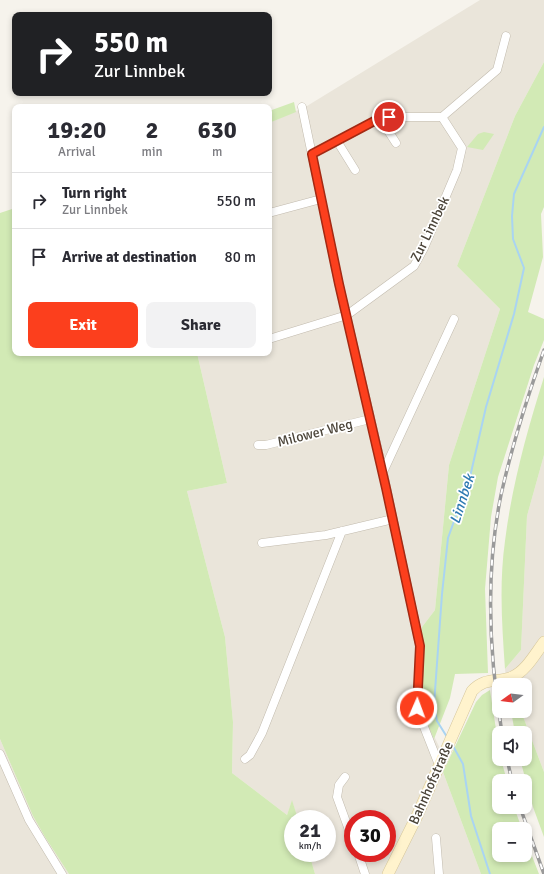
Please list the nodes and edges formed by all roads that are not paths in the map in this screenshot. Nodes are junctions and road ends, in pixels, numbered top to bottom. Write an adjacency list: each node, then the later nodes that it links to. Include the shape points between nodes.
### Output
1 (506, 36): 3 (street, via 497,70)
2 (302, 107): 7 (street)
3 (442, 117): 4 (street); 11 (street, Zur Linnbek, via 462,148 457,170 424,248 414,266)
4 (380, 118): 5 (street); 6 (street)
5 (337, 141): 7 (street); 8 (street)
6 (396, 143)
7 (312, 154): 9 (street)
8 (356, 170)
9 (321, 199): 10 (street); 11 (street)
10 (272, 213)
11 (347, 315): 13 (street, Zur Linnbek); 14 (street)
12 (454, 319): 16 (street)
13 (272, 338)
14 (370, 419): 15 (street, Milower Weg); 16 (street)
15 (258, 445)
16 (383, 472): 17 (street)
17 (393, 519): 18 (street); 23 (street, via 420,646 417,708)
18 (342, 531): 19 (street); 22 (street, via 262,733)
19 (262, 543)
20 (544, 642): 23 (main road, Bahnhofstraße, via 520,672 511,677 485,681 472,691)
21 (0, 754): 28 (street, via 29,820)
22 (247, 757)
23 (439, 765): 30 (main road, Bahnhofstraße)
24 (345, 777): 25 (street, via 339,785 337,797)
25 (344, 816)
26 (436, 838): 31 (street)
27 (361, 862): 29 (street)
28 (62, 874)
29 (365, 874)
30 (388, 874)
31 (439, 874)

